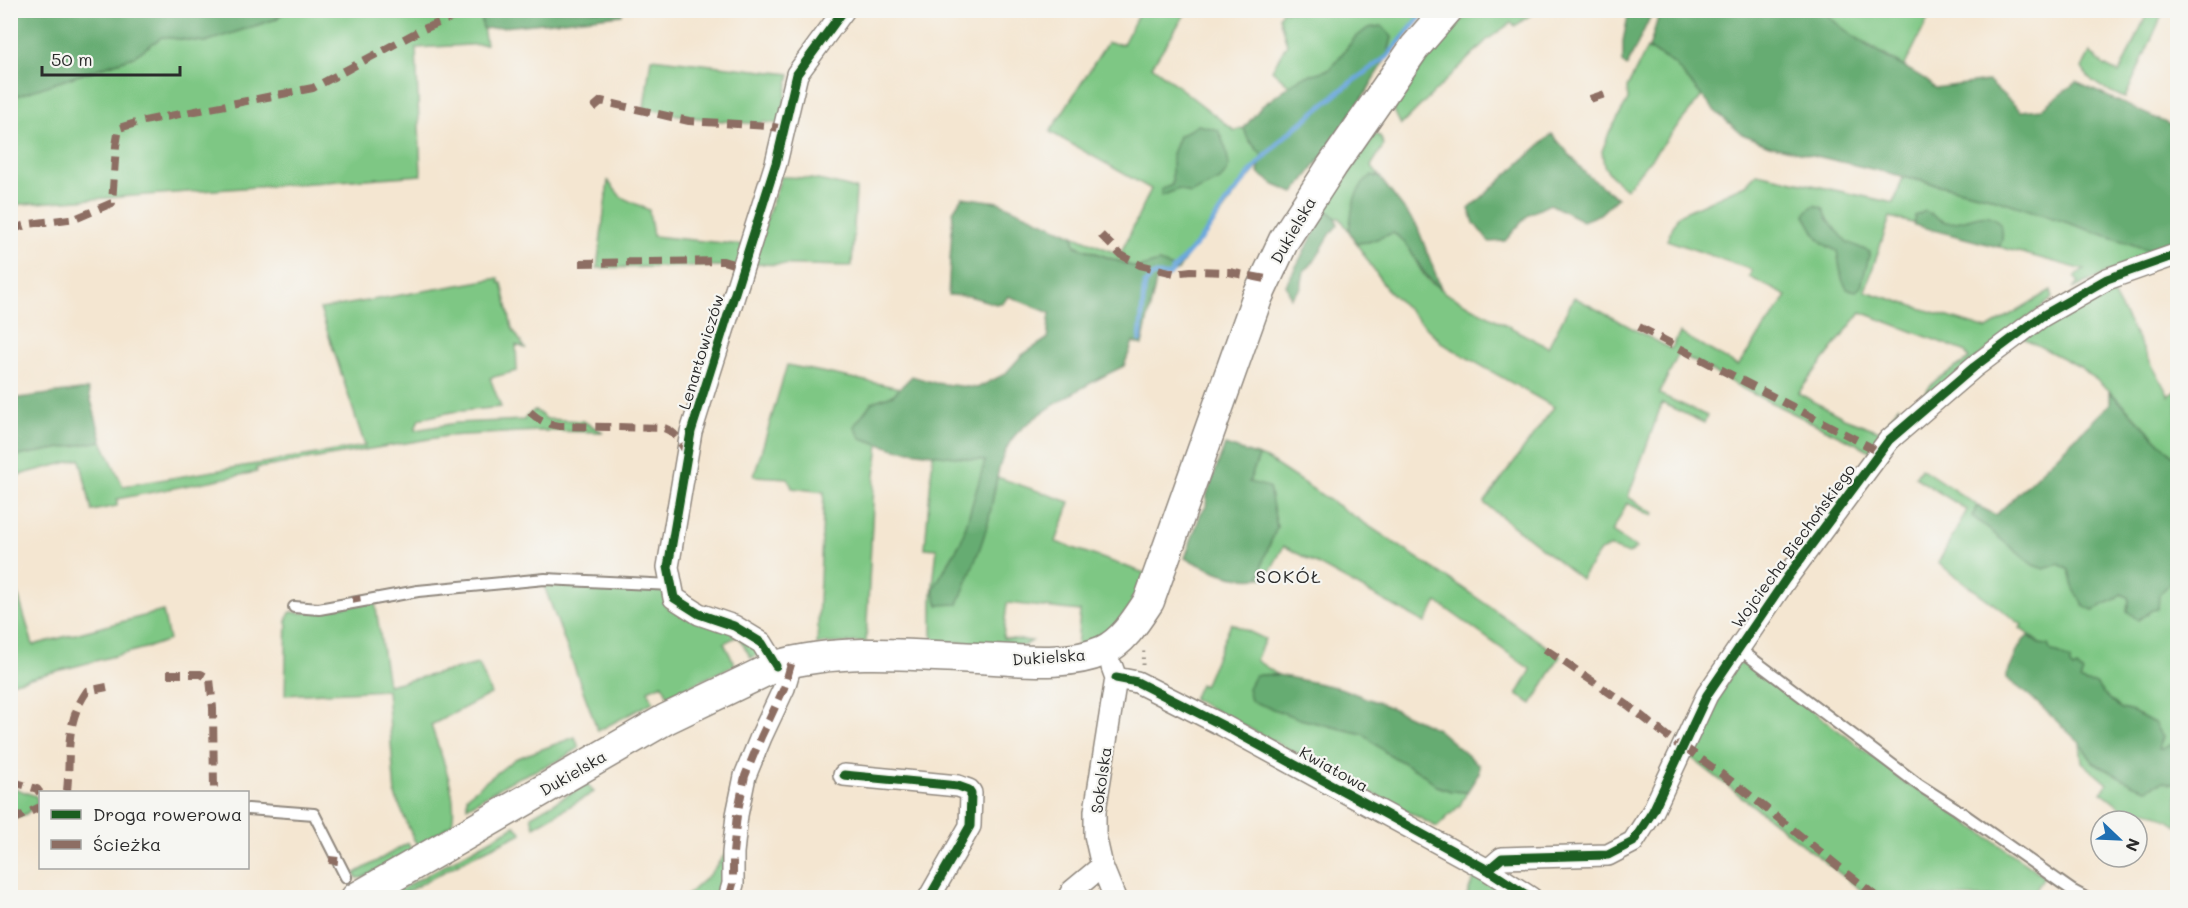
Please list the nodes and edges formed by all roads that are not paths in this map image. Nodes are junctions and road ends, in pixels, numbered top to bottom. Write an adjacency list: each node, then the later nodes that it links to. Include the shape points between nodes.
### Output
1 (844, 10): 4 (street, Lenartowiczów, via 797,74 776,163 692,432 668,567)
2 (1447, 10): 7 (main road, Dukielska, via 1414,46 1284,240 1257,298 1149,601 1128,631)
3 (2178, 254): 6 (street, Wojciecha Biechońskiego, via 2107,279 2042,316 1974,367 1889,440)
4 (672, 585): 5 (lane, via 545,579 418,591 319,609); 8 (street, via 674,598 762,643)
5 (294, 607)
6 (1738, 648): 13 (street, Wojciecha Biechońskiego, via 1707,695 1653,811 1633,842 1608,855 1502,858); 20 (lane, via 1919,785)
7 (1105, 650): 8 (main road, Dukielska, via 1082,658 1035,661 883,654 832,655); 9 (street)
8 (784, 664): 14 (main road, Dukielska, via 666,719); 15 (street, via 784,688 746,776 736,815)
9 (1116, 678): 12 (street, Sokolska, via 1095,809 1095,836); 13 (street, Kwiatowa, via 1137,682 1176,701)
10 (844, 775): 16 (street, via 969,790 970,826)
11 (249, 809): 14 (lane, via 314,814)
12 (1102, 866): 17 (street); 18 (street, Sokolska)
13 (1488, 870): 19 (street, Kwiatowa)
14 (351, 887)
15 (729, 897)
16 (929, 897)
17 (1068, 897)
18 (1115, 897)
19 (1531, 897)
20 (2086, 897)

